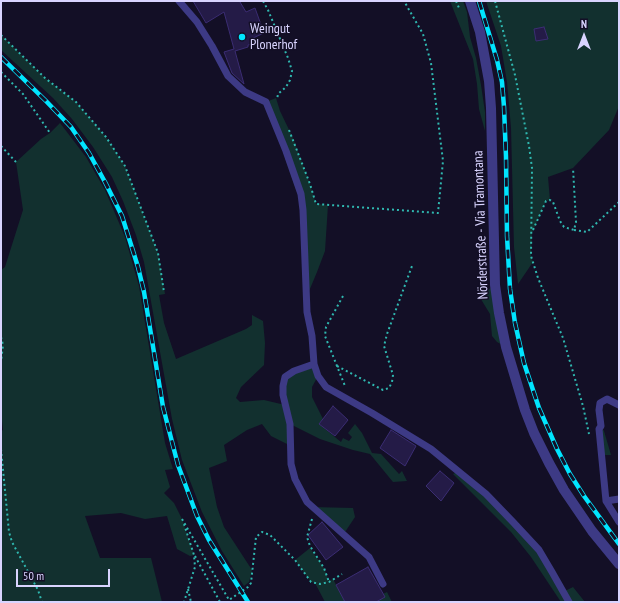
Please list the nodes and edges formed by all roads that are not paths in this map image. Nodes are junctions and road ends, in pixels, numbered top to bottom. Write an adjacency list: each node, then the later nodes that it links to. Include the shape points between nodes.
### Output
1 (179, 1): 3 (lane, via 197,22 228,76 245,92 266,102 297,180 302,202 307,312)
2 (470, 1): 8 (street, Nörderstraße - Via Tramontana, via 480,32 492,108 495,285 506,347 525,410 549,462 564,490 592,531)
3 (314, 364): 9 (lane, via 285,377 283,386 290,424 291,464 295,479 306,502 369,557); 10 (lane, via 318,376 326,387 431,449 486,494 538,550)
4 (619, 405): 6 (lane, via 607,399 600,403 599,410)
5 (619, 499): 6 (lane)
6 (606, 501): 7 (lane)
7 (619, 522)
8 (619, 564)
9 (383, 584)
10 (569, 602)

